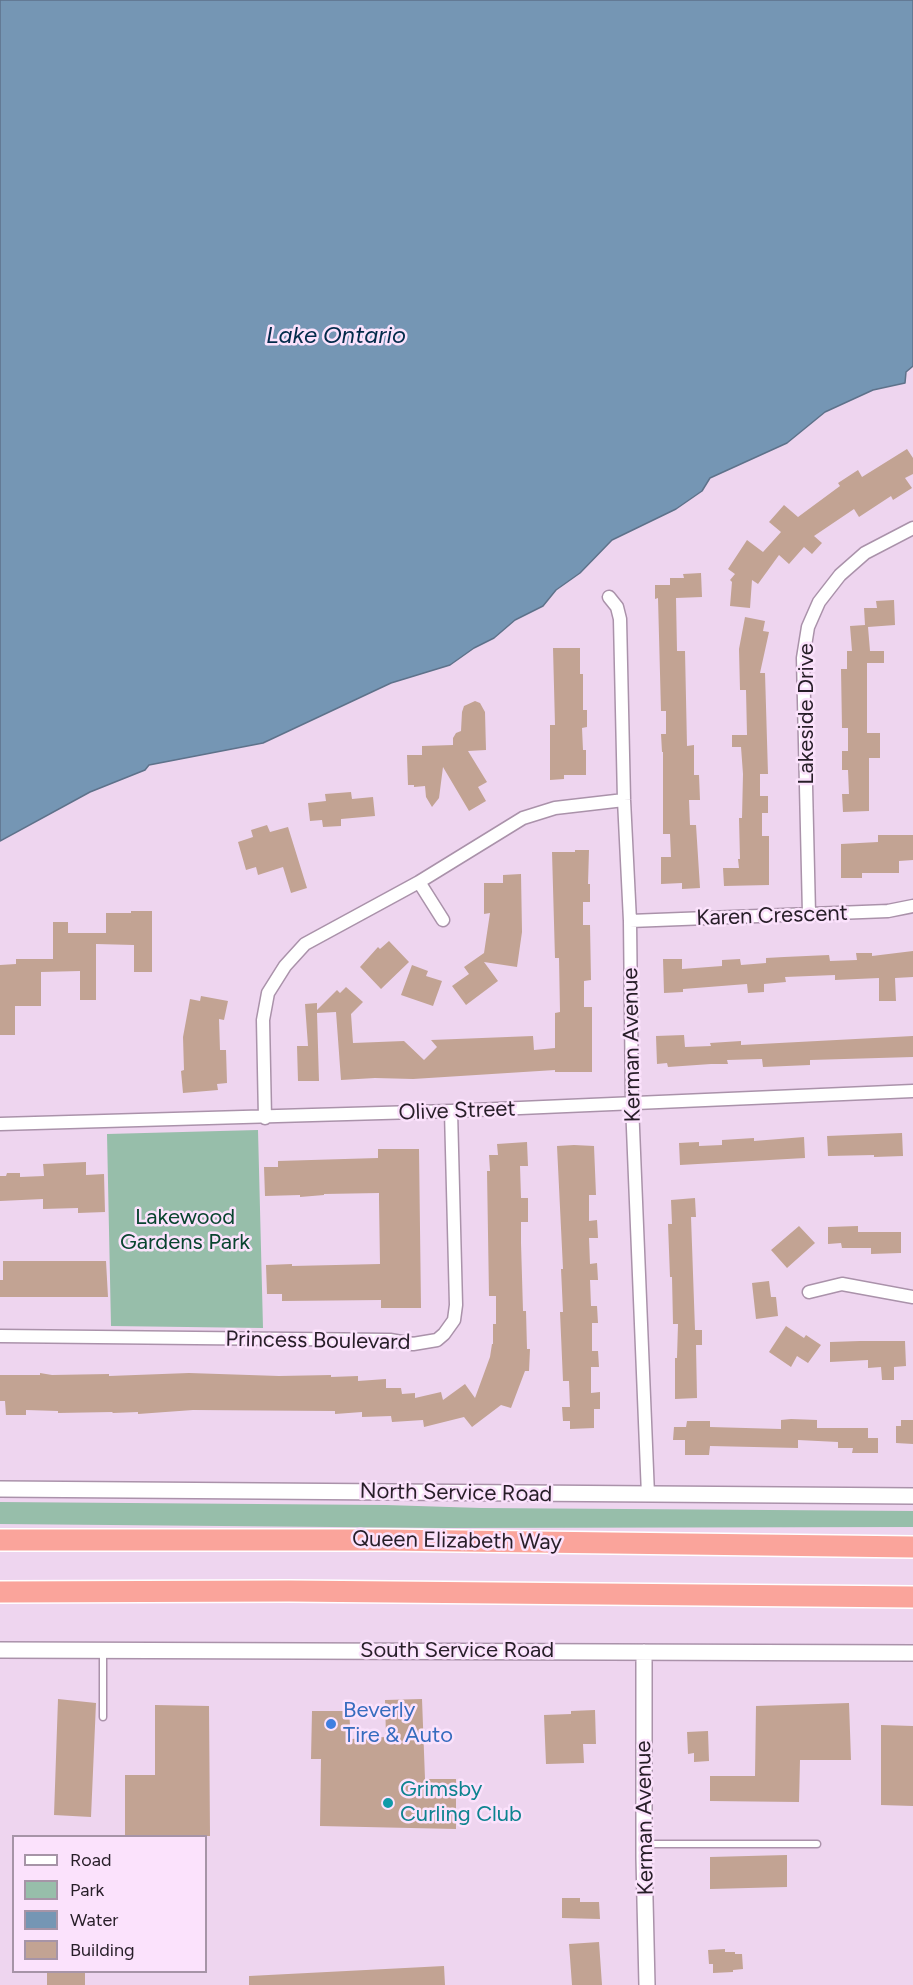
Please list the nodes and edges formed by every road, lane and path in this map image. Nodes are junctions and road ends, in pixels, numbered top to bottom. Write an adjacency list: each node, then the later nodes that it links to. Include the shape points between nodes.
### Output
1 (913, 528): 6 (street, Lakeside Drive, via 865,553 840,575 819,602 808,627 803,658)
2 (609, 597): 3 (street, Kerman Avenue, via 620,619)
3 (624, 800): 4 (street, via 555,808 523,818); 8 (street, Kerman Avenue)
4 (419, 882): 7 (street); 12 (street, via 305,944 285,966 268,993 263,1020)
5 (913, 906): 6 (street, Karen Crescent, via 888,911)
6 (809, 914): 8 (street, Karen Crescent)
7 (443, 920)
8 (630, 921): 10 (street, Kerman Avenue)
9 (913, 1091): 10 (street, Olive Street)
10 (632, 1104): 11 (street, Olive Street); 18 (street, Kerman Avenue)
11 (451, 1111): 12 (street, Olive Street); 16 (street, Princess Boulevard, via 456,1305 454,1320 437,1340 413,1344 390,1340)
12 (265, 1118): 13 (street, Olive Street)
13 (0, 1124)
14 (809, 1292): 15 (street, via 842,1284)
15 (913, 1297)
16 (0, 1336)
17 (0, 1489): 18 (street, North Service Road)
18 (648, 1495): 19 (street, North Service Road)
19 (913, 1496)
20 (0, 1540): 21 (highway, Queen Elizabeth Way)
21 (913, 1547)
22 (0, 1592): 23 (highway)
23 (913, 1597)
24 (0, 1650): 25 (street, South Service Road)
25 (103, 1650): 26 (street, South Service Road); 28 (lane)
26 (644, 1652): 27 (street, South Service Road); 30 (street, Kerman Avenue)
27 (913, 1653)
28 (103, 1717)
29 (817, 1844): 30 (lane)
30 (645, 1845): 31 (street, Kerman Avenue)
31 (647, 1985)

